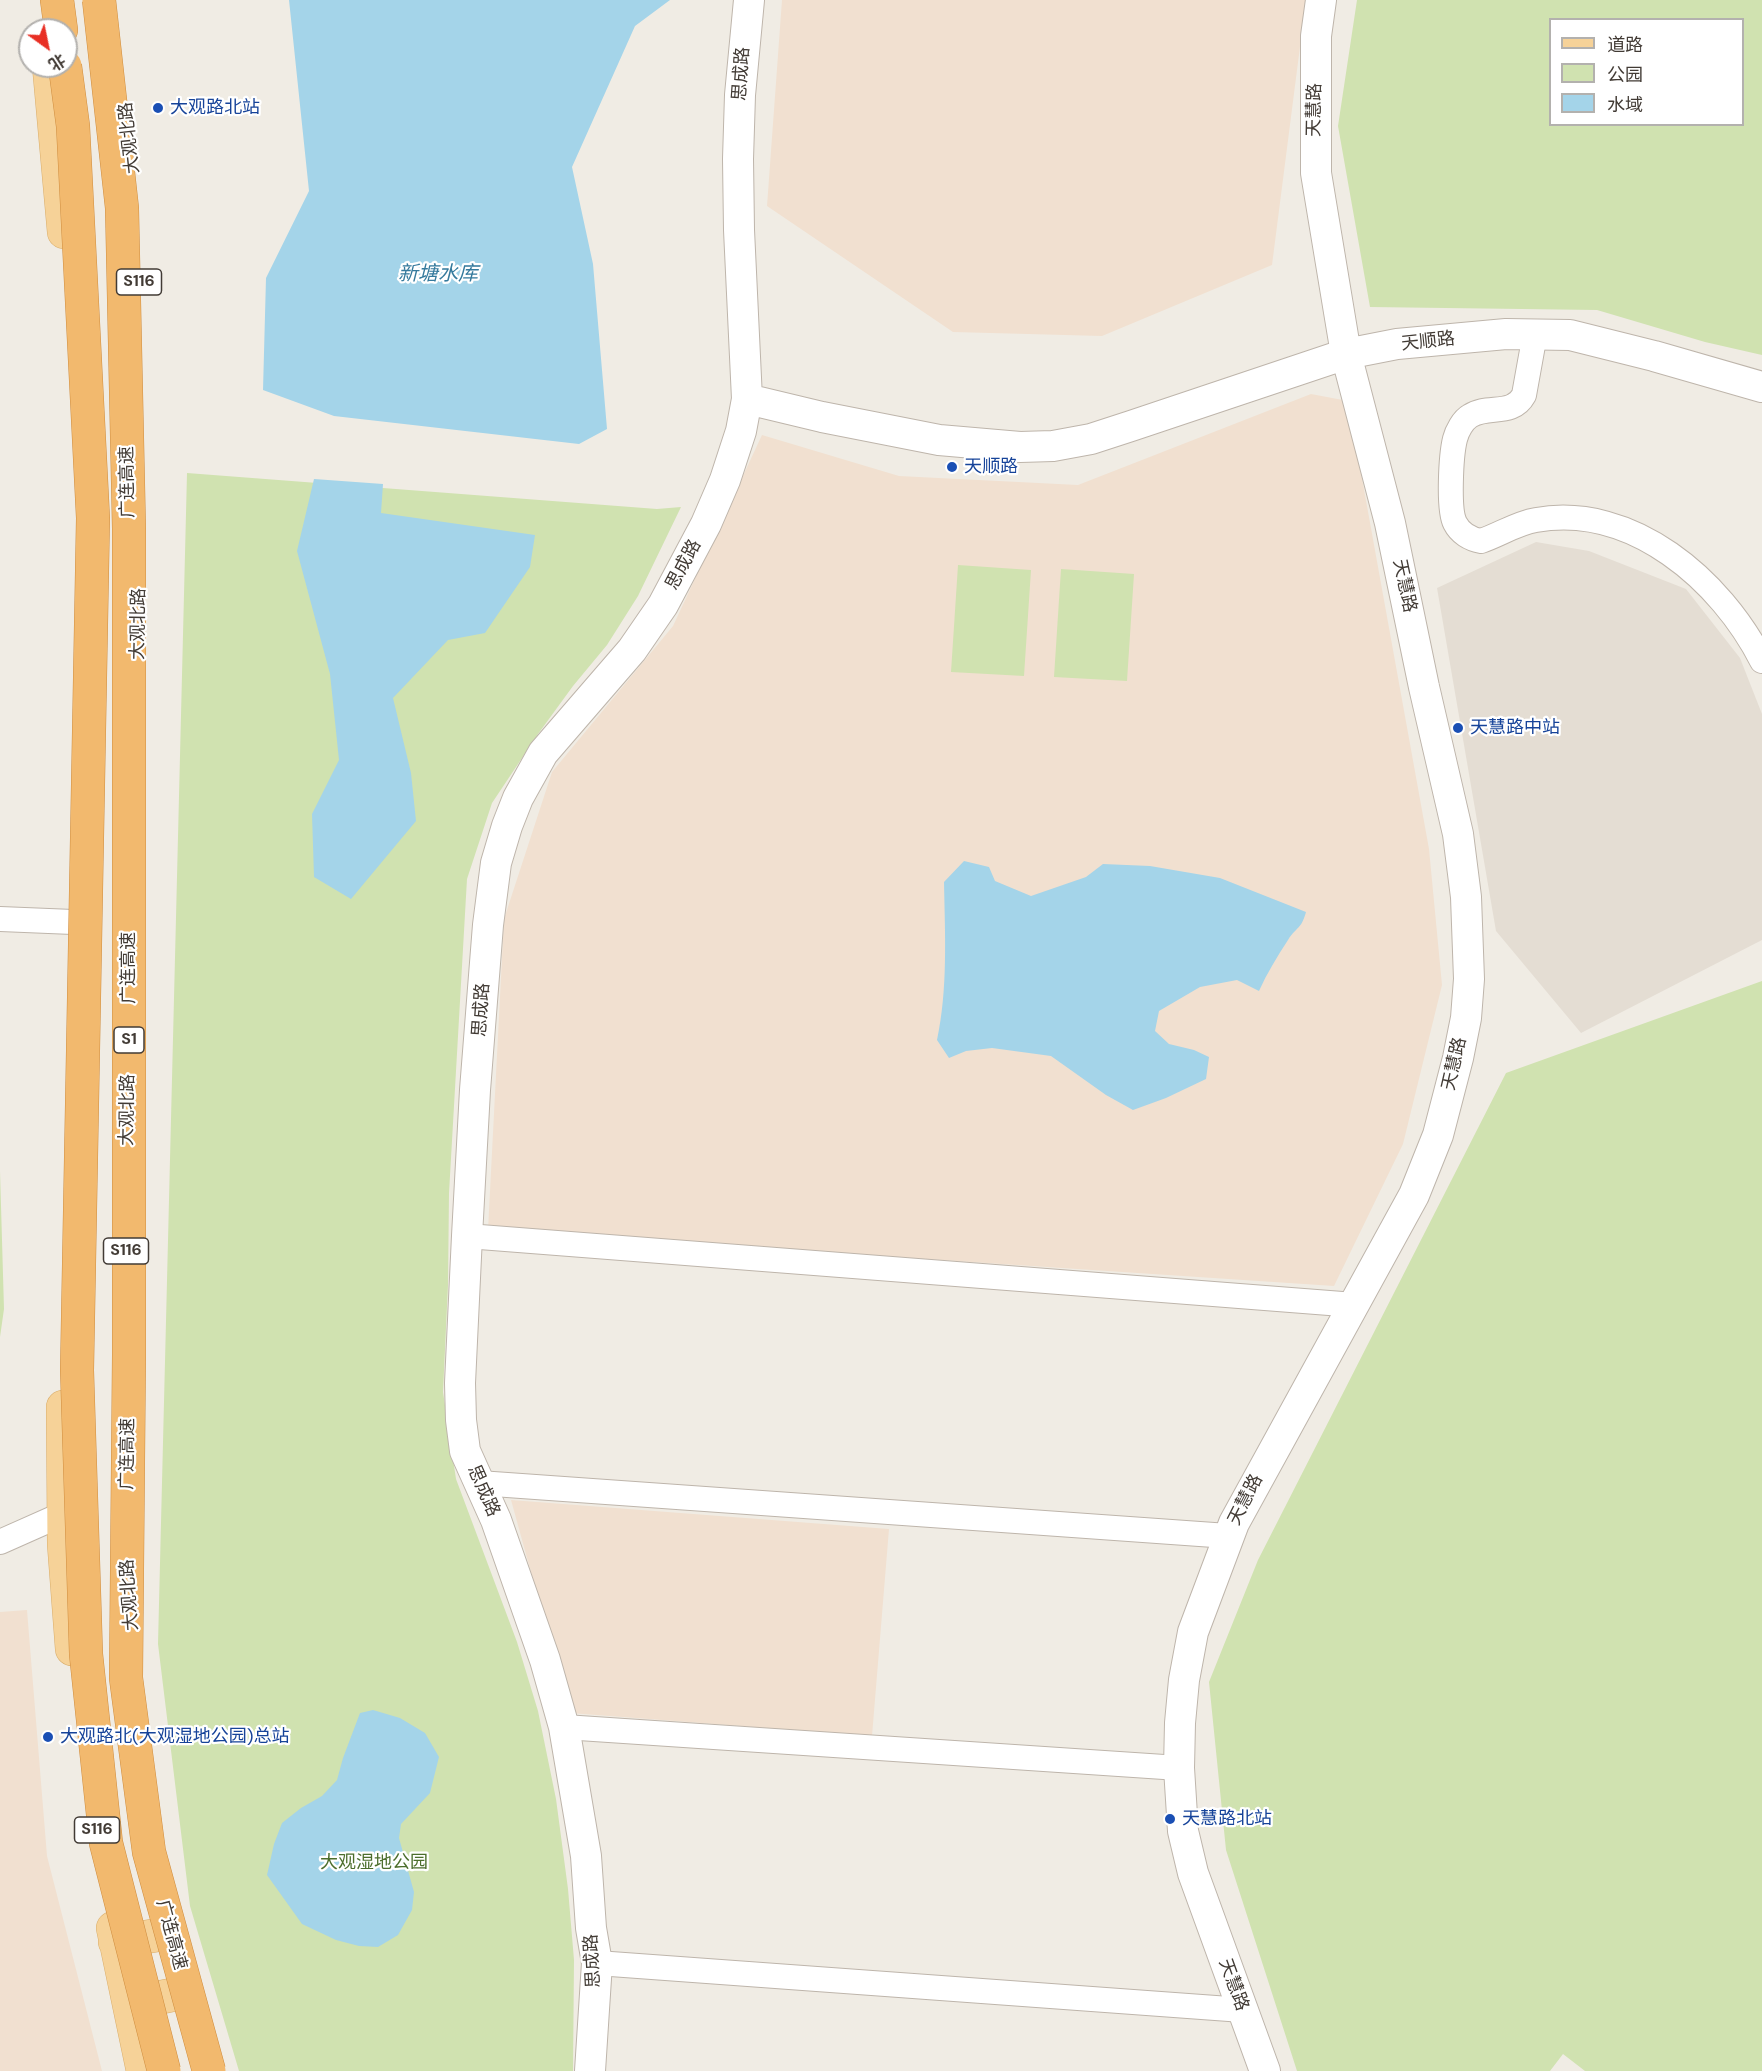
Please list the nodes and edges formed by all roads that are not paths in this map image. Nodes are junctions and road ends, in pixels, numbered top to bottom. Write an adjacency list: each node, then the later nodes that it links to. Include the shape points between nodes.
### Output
1 (42, 0): 7 (main road)
2 (57, 0): 8 (highway)
3 (99, 0): 37 (highway, 广连高速 / S1, bridge, via 122,208 129,518 126,1678 148,1852)
4 (114, 0): 15 (main road, 大观北路 / S116, via 135,190)
5 (749, 0): 14 (street, 思成路, via 738,159)
6 (1321, 0): 12 (street, 天慧路, via 1316,36 1316,173)
7 (44, 18)
8 (59, 18)
9 (50, 78): 16 (main road, S116, via 83,433)
10 (67, 78): 35 (highway, 广连高速, bridge, via 73,126 93,518 77,1370 86,1654 106,1842)
11 (1535, 334): 12 (street, 天顺路, via 1429,341); 13 (street, 天顺路, via 1570,335 1611,345 1710,371); 17 (street, via 1520,403 1469,416 1455,438 1452,514 1460,530 1481,541 1534,520 1560,517 1601,522 1641,536 1688,567 1713,591)
12 (1346, 354): 14 (street, 天顺路, via 1091,439 1053,446 939,440); 21 (street, 天慧路, via 1390,523 1458,834 1469,980 1466,1018 1438,1135 1414,1195)
13 (1755, 388)
14 (747, 399): 20 (street, 思成路, via 725,480 663,605 632,650 543,753 507,826 496,863 488,925)
15 (140, 566): 16 (main road); 28 (main road, 大观北路 / S116, via 122,1451 129,1593 143,1742)
16 (82, 567): 19 (main road, S116)
17 (1762, 661)
18 (0, 919): 19 (street)
19 (73, 922): 23 (main road, S116)
20 (467, 1236): 21 (street); 22 (street, 思成路, via 461,1420 465,1451)
21 (1355, 1305): 24 (street, 天慧路)
22 (479, 1483): 24 (street); 26 (street, 思成路, via 530,1617)
23 (63, 1514): 25 (street); 29 (main road, S116, via 78,1718)
24 (1228, 1536): 27 (street, 天慧路, via 1193,1632 1184,1680)
25 (0, 1542)
26 (564, 1727): 27 (street); 30 (street, 思成路, via 586,1856)
27 (1179, 1768): 33 (street, 天慧路, via 1183,1831 1193,1873)
28 (170, 1933): 29 (main road); 31 (main road, 大观北路 / S116)
29 (115, 1942): 32 (main road, S116)
30 (597, 1963): 33 (street); 38 (street, 思成路)
31 (181, 1993): 32 (main road); 36 (main road, 大观北路 / S116)
32 (129, 2004): 34 (main road, S116)
33 (1242, 2010): 39 (street, 天慧路)
34 (143, 2071)
35 (164, 2071)
36 (200, 2071)
37 (209, 2071)
38 (590, 2071)
39 (1265, 2071)

